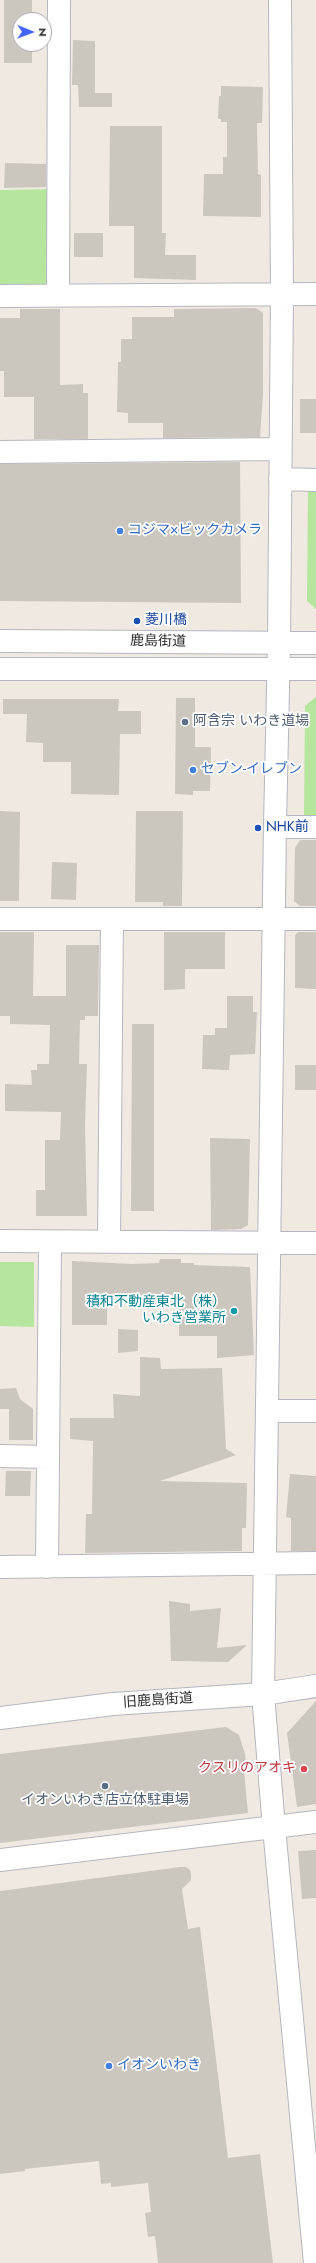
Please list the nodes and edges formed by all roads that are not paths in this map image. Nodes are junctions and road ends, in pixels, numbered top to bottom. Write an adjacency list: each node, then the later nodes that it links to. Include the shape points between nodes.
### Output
1 (59, 0): 5 (street)
2 (280, 0): 3 (street)
3 (282, 294): 4 (street); 5 (street); 7 (street)
4 (316, 294)
5 (58, 295): 6 (street)
6 (0, 296)
7 (280, 449): 8 (street); 9 (street)
8 (0, 452)
9 (280, 479): 10 (street); 12 (street)
10 (316, 480)
11 (0, 641): 12 (street, 鹿島街道)
12 (279, 643): 13 (street, 鹿島街道); 15 (street)
13 (316, 643)
14 (0, 669): 15 (street, 鹿島街道)
15 (279, 669): 16 (street, 鹿島街道); 21 (street, via 274,825)
16 (316, 669)
17 (288, 827): 18 (street)
18 (316, 827)
19 (0, 919): 20 (street)
20 (112, 919): 21 (street); 25 (street)
21 (275, 919): 22 (street); 26 (street)
22 (316, 919)
23 (0, 1241): 24 (street)
24 (50, 1242): 25 (street); 31 (street)
25 (110, 1242): 26 (street)
26 (269, 1242): 27 (street); 28 (street)
27 (316, 1243)
28 (268, 1411): 29 (street); 32 (street)
29 (316, 1411)
30 (0, 1456): 31 (street)
31 (48, 1457): 35 (street)
32 (264, 1562): 33 (street); 35 (street); 37 (street)
33 (316, 1563)
34 (0, 1567): 35 (street)
35 (47, 1567)
36 (316, 1686): 37 (street, 旧鹿島街道)
37 (263, 1694): 38 (street, 旧鹿島街道, via 113,1704); 40 (street)
38 (0, 1718)
39 (316, 1822): 40 (street)
40 (274, 1828): 41 (street); 42 (street)
41 (0, 1860)
42 (315, 2263)

